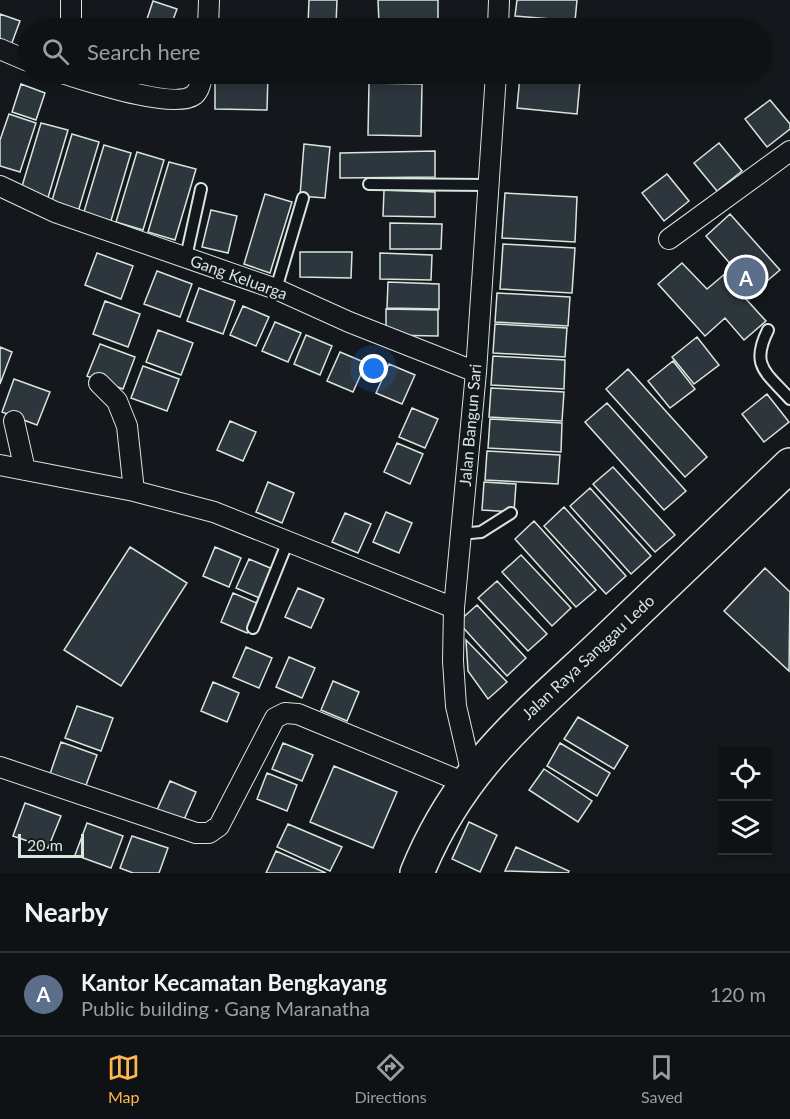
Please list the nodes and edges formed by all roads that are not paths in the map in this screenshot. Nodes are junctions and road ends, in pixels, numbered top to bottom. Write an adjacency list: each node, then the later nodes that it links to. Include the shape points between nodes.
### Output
1 (71, 0): 4 (street)
2 (209, 0): 5 (street)
3 (499, 0): 6 (street)
4 (71, 18)
5 (208, 18)
6 (498, 18)
7 (0, 49): 8 (street)
8 (18, 57)
9 (103, 84): 10 (street, via 140,95 183,99 194,95)
10 (200, 84)
11 (495, 84): 14 (street, Jalan Bangun Sari)
12 (790, 151): 18 (street)
13 (369, 184): 14 (lane)
14 (488, 185): 22 (street, Jalan Bangun Sari)
15 (0, 186): 19 (street, Gang Keluarga, via 55,212)
16 (201, 189): 19 (lane)
17 (303, 198): 20 (lane)
18 (669, 239)
19 (186, 257): 20 (street, Gang Keluarga)
20 (276, 289): 22 (street, Gang Keluarga)
21 (768, 330): 24 (lane, via 758,350 761,364)
22 (476, 372): 31 (street, Jalan Bangun Sari)
23 (99, 383): 29 (street, via 117,401 127,426)
24 (790, 399)
25 (14, 421): 28 (street)
26 (0, 465): 28 (street)
27 (790, 465): 36 (highway, Jalan Raya Sanggau Ledo, via 516,724)
28 (25, 470): 29 (street)
29 (134, 491): 32 (street, via 214,512)
30 (511, 513): 31 (lane, via 481,532)
31 (460, 534): 33 (street, Jalan Bangun Sari)
32 (288, 541): 33 (street); 34 (lane)
33 (454, 608): 36 (street, Jalan Bangun Sari, via 456,706)
34 (253, 628)
35 (0, 767): 36 (street, via 196,833 209,833 219,826 274,718 285,712)
36 (469, 779): 37 (highway, Jalan Raya Sanggau Ledo, via 440,822)
37 (417, 873)

